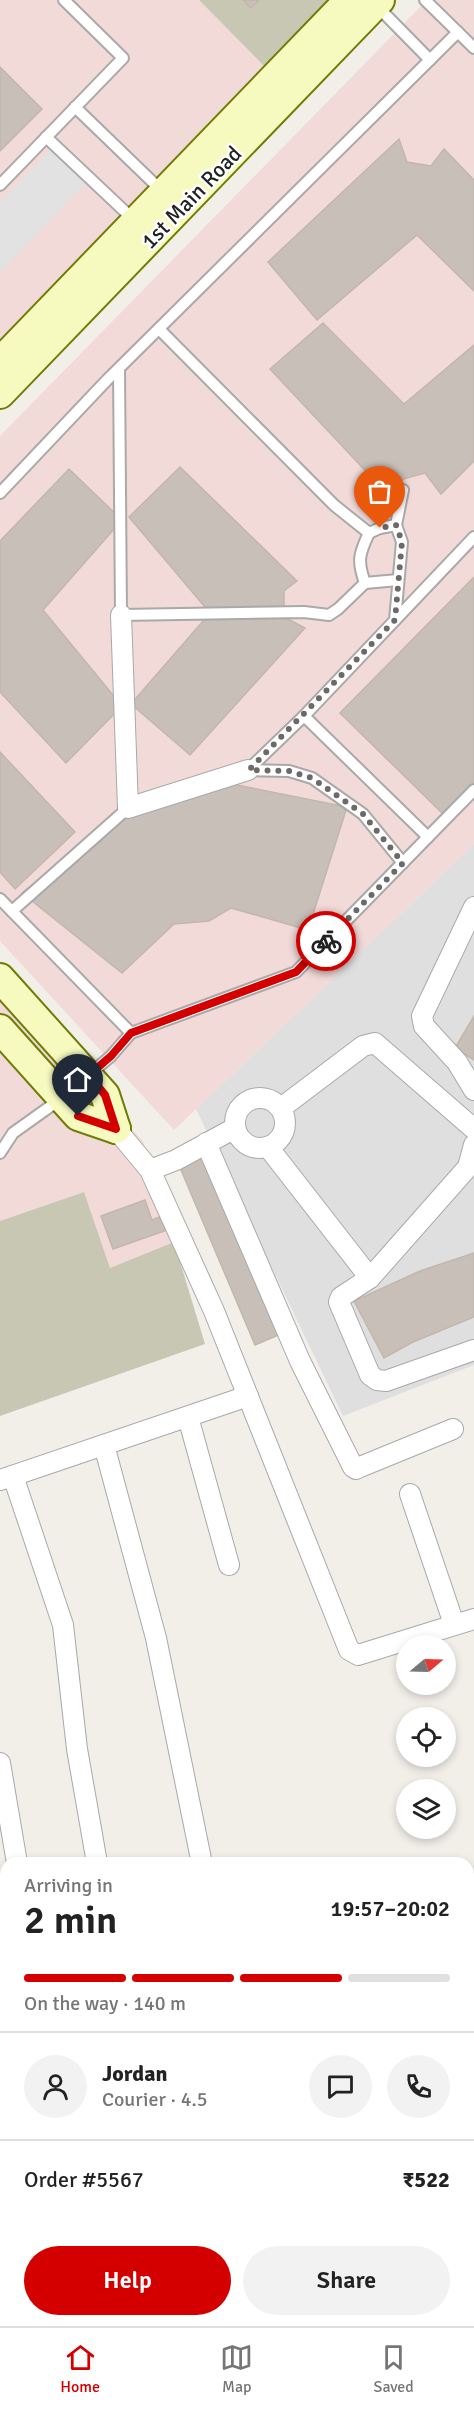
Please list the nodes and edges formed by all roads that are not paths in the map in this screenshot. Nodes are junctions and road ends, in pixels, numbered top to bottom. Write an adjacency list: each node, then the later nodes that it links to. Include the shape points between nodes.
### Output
1 (64, 0): 7 (lane, via 123,58)
2 (425, 0): 4 (lane)
3 (368, 2): 6 (lane); 10 (street, 1st Main Road); 15 (street, 1st Main Road)
4 (458, 32): 5 (lane); 6 (lane)
5 (474, 48)
6 (430, 60): 12 (lane)
7 (75, 107): 8 (lane); 10 (lane)
8 (46, 137): 9 (lane); 11 (lane)
9 (0, 185)
10 (164, 193): 11 (street, 1st Main Road)
11 (136, 222): 13 (street, 1st Main Road)
12 (159, 329): 14 (lane); 19 (lane, via 334,505)
13 (0, 362)
14 (119, 369): 17 (lane); 23 (lane)
15 (0, 394)
16 (403, 490): 18 (lane)
17 (0, 493)
18 (396, 525): 19 (lane); 21 (lane, via 402,542)
19 (369, 533): 22 (lane, via 360,552 359,568)
20 (474, 537): 24 (lane)
21 (398, 580): 22 (lane); 24 (lane)
22 (365, 583): 23 (lane, via 328,615)
23 (121, 615): 28 (street)
24 (395, 620): 25 (lane)
25 (304, 716): 26 (lane); 29 (lane)
26 (249, 770): 28 (street); 30 (lane, via 289,771 312,778 363,814)
27 (474, 790): 29 (lane)
28 (128, 808): 33 (lane)
29 (428, 837): 30 (lane)
30 (403, 863): 36 (lane, via 296,972)
31 (0, 899): 33 (lane)
32 (474, 907): 38 (street, via 422,1016 424,1026 457,1062)
33 (12, 911): 36 (lane)
34 (0, 978): 37 (street)
35 (0, 1029): 39 (street)
36 (131, 1033): 37 (lane)
37 (89, 1075): 39 (lane); 42 (street, via 105,1095)
38 (474, 1090)
39 (62, 1098): 42 (street, via 78,1116); 47 (lane, via 13,1132)
40 (281, 1108): 41 (street, via 265,1097 249,1100 237,1111); 43 (street, via 363,1046 375,1043); 46 (street, via 285,1130)
41 (235, 1128): 44 (street); 46 (street, via 251,1147)
42 (116, 1129): 48 (street)
43 (474, 1129)
44 (206, 1143): 48 (street); 53 (street, via 300,1361 353,1467)
45 (474, 1144): 49 (street, via 468,1167)
46 (268, 1147): 49 (street)
47 (0, 1153)
48 (150, 1170): 51 (street)
49 (370, 1278): 50 (street, via 341,1297 339,1306 370,1375 377,1380 386,1381)
50 (474, 1350)
51 (248, 1396): 52 (street); 59 (street, via 350,1650 358,1655)
52 (188, 1417): 54 (street); 57 (street)
53 (453, 1429)
54 (104, 1445): 55 (street); 63 (street, via 156,1638)
55 (7, 1478): 62 (street, via 63,1625 77,1749)
56 (410, 1494): 59 (street)
57 (229, 1565)
58 (474, 1619): 59 (street)
59 (454, 1624)
60 (0, 1763): 61 (street)
61 (17, 1857)
62 (96, 1857)
63 (201, 1857)

